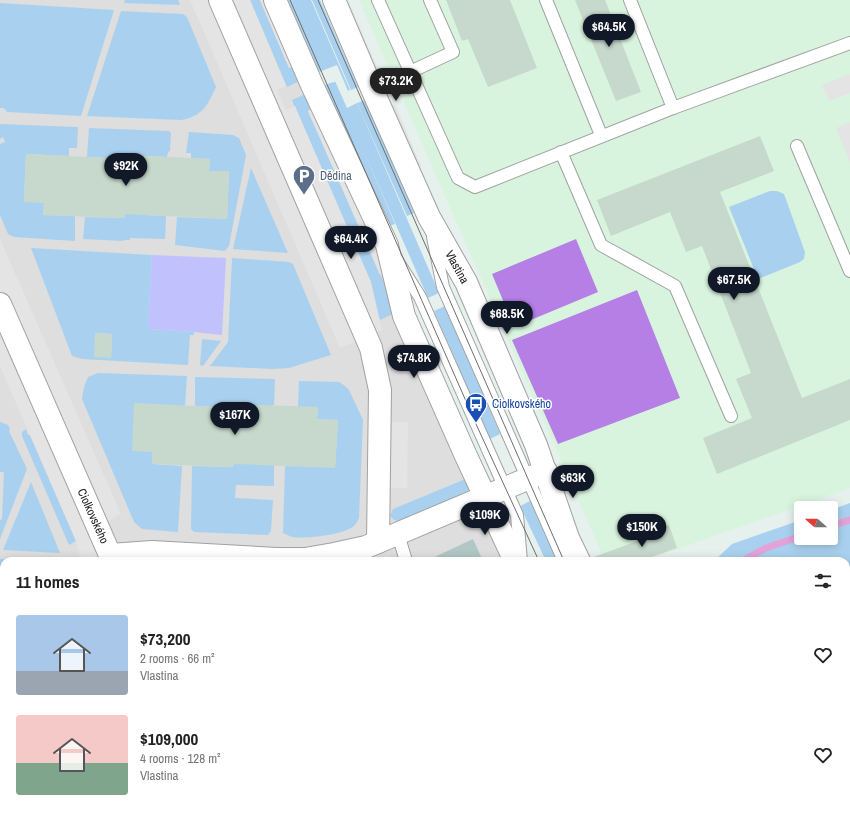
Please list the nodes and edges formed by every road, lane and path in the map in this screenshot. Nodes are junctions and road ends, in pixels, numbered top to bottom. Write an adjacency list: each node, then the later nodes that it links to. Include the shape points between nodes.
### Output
1 (220, 0): 20 (street, via 371,348 380,390)
2 (275, 0): 18 (street, via 387,245 404,316)
3 (334, 0): 17 (street, Vlastina, via 429,217 466,282 536,445)
4 (378, 0): 9 (lane)
5 (430, 0): 9 (lane, via 453,52)
6 (546, 0): 11 (lane)
7 (630, 0): 10 (lane)
8 (850, 43): 10 (lane)
9 (410, 72): 13 (lane, via 458,178 475,187)
10 (673, 108): 11 (lane)
11 (602, 136): 13 (lane)
12 (798, 146): 14 (lane)
13 (561, 152): 16 (lane, via 601,245 675,286)
14 (850, 271)
15 (0, 304): 21 (street, Ciolkovského)
16 (731, 416)
17 (537, 475): 18 (street, Ciolkovského); 28 (lane); 29 (street, Vlastina)
18 (495, 493): 19 (street, Ciolkovského); 26 (street); 27 (lane, via 517,515)
19 (398, 534): 20 (street, Ciolkovského); 25 (lane)
20 (378, 542): 24 (street, Ciolkovského, via 366,548)
21 (111, 557)
22 (118, 557): 23 (street, Ciolkovského, via 152,552)
23 (241, 557)
24 (316, 557)
25 (405, 557)
26 (514, 557)
27 (521, 557)
28 (563, 557)
29 (577, 557)

